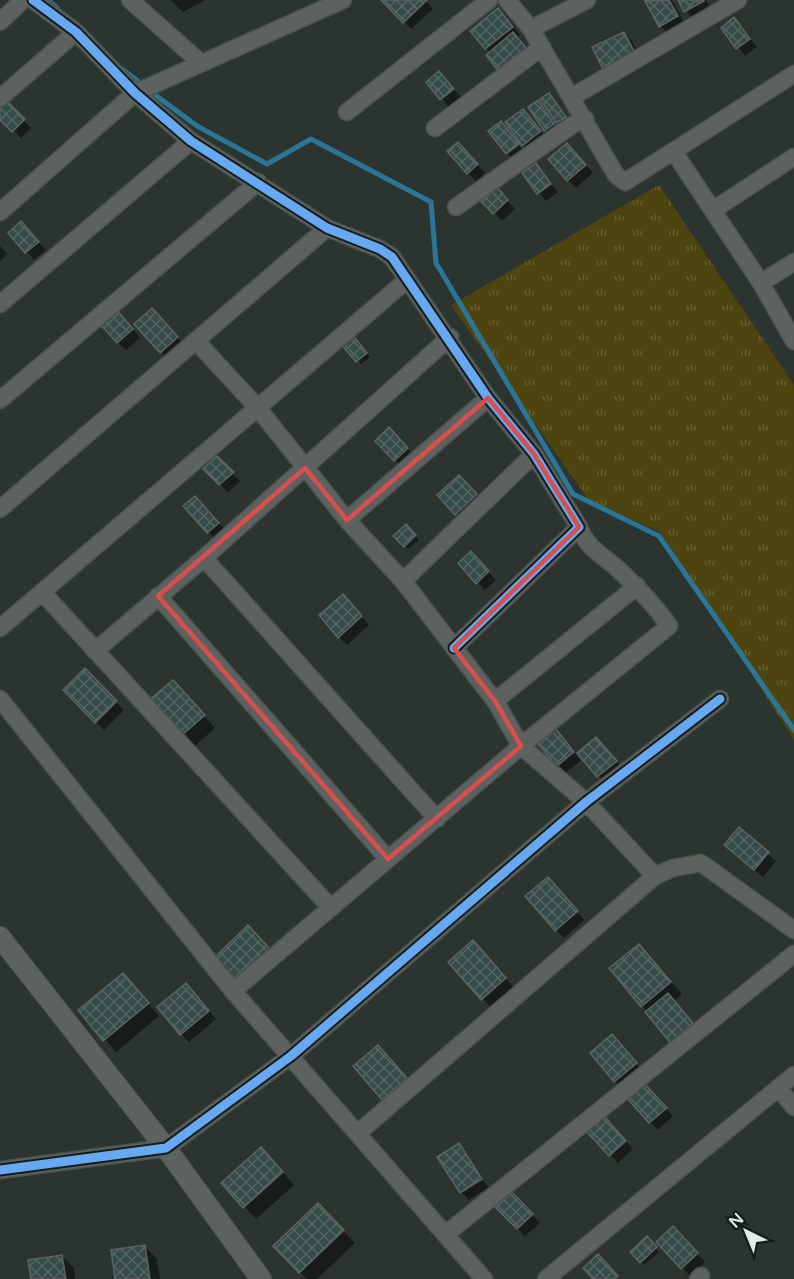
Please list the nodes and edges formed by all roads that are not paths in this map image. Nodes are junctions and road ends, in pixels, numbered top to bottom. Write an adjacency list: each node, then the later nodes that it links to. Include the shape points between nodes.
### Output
1 (23, 0): 9 (street)
2 (33, 0): 11 (street)
3 (130, 0): 13 (street)
4 (342, 0): 13 (street)
5 (489, 0): 18 (street)
6 (507, 0): 10 (street)
7 (587, 0): 10 (street)
8 (738, 0): 16 (street)
9 (0, 22)
10 (531, 29): 12 (street)
11 (76, 32): 15 (street); 17 (street)
12 (542, 47): 16 (street); 20 (street)
13 (197, 65): 15 (street)
14 (794, 74): 22 (street)
15 (136, 92): 21 (street); 27 (street)
16 (572, 97): 19 (street)
17 (0, 98)
18 (347, 112)
19 (585, 119): 22 (street, via 616,175 625,182); 25 (street)
20 (435, 128)
21 (191, 141): 24 (street); 32 (street)
22 (674, 152): 26 (street)
23 (794, 157): 26 (street)
24 (258, 183): 28 (street); 37 (street)
25 (456, 207)
26 (713, 210): 31 (street)
27 (0, 212)
28 (327, 228): 30 (street, via 380,249 396,262); 35 (street)
29 (794, 262): 31 (street)
30 (407, 280): 33 (street); 38 (street)
31 (761, 283): 34 (street)
32 (0, 304)
33 (450, 338): 36 (street); 40 (street)
34 (794, 341)
35 (197, 342): 38 (street); 41 (street)
36 (488, 398): 39 (street); 42 (street)
37 (0, 400)
38 (257, 407): 40 (street); 47 (street)
39 (534, 454): 43 (street); 45 (street)
40 (305, 468): 42 (street); 44 (street)
41 (0, 509)
42 (346, 520): 45 (street)
43 (579, 527): 46 (street, via 584,541 595,553); 50 (street)
44 (204, 558): 48 (street); 57 (street)
45 (403, 581): 50 (street)
46 (637, 586): 54 (street); 55 (street, via 669,626)
47 (42, 592): 49 (street); 51 (street)
48 (158, 596): 51 (street); 58 (street)
49 (0, 628)
50 (454, 648): 54 (street)
51 (95, 651): 60 (street)
52 (0, 699): 64 (street)
53 (720, 699): 56 (street)
54 (495, 700): 55 (street)
55 (521, 747): 56 (street); 57 (street)
56 (586, 802): 59 (street); 65 (street)
57 (436, 819): 58 (street)
58 (388, 859): 60 (street)
59 (655, 876): 61 (street, via 701,863); 69 (street)
60 (331, 908): 64 (street)
61 (794, 930)
62 (0, 937): 70 (street)
63 (794, 954): 72 (street)
64 (233, 991): 65 (street)
65 (291, 1056): 69 (street); 70 (street)
66 (794, 1075): 67 (street)
67 (779, 1089): 68 (street); 75 (street)
68 (794, 1107)
69 (358, 1133): 72 (street)
70 (166, 1148): 71 (street); 73 (street)
71 (0, 1170)
72 (446, 1234): 74 (street)
73 (261, 1279)
74 (484, 1279)
75 (546, 1279)

